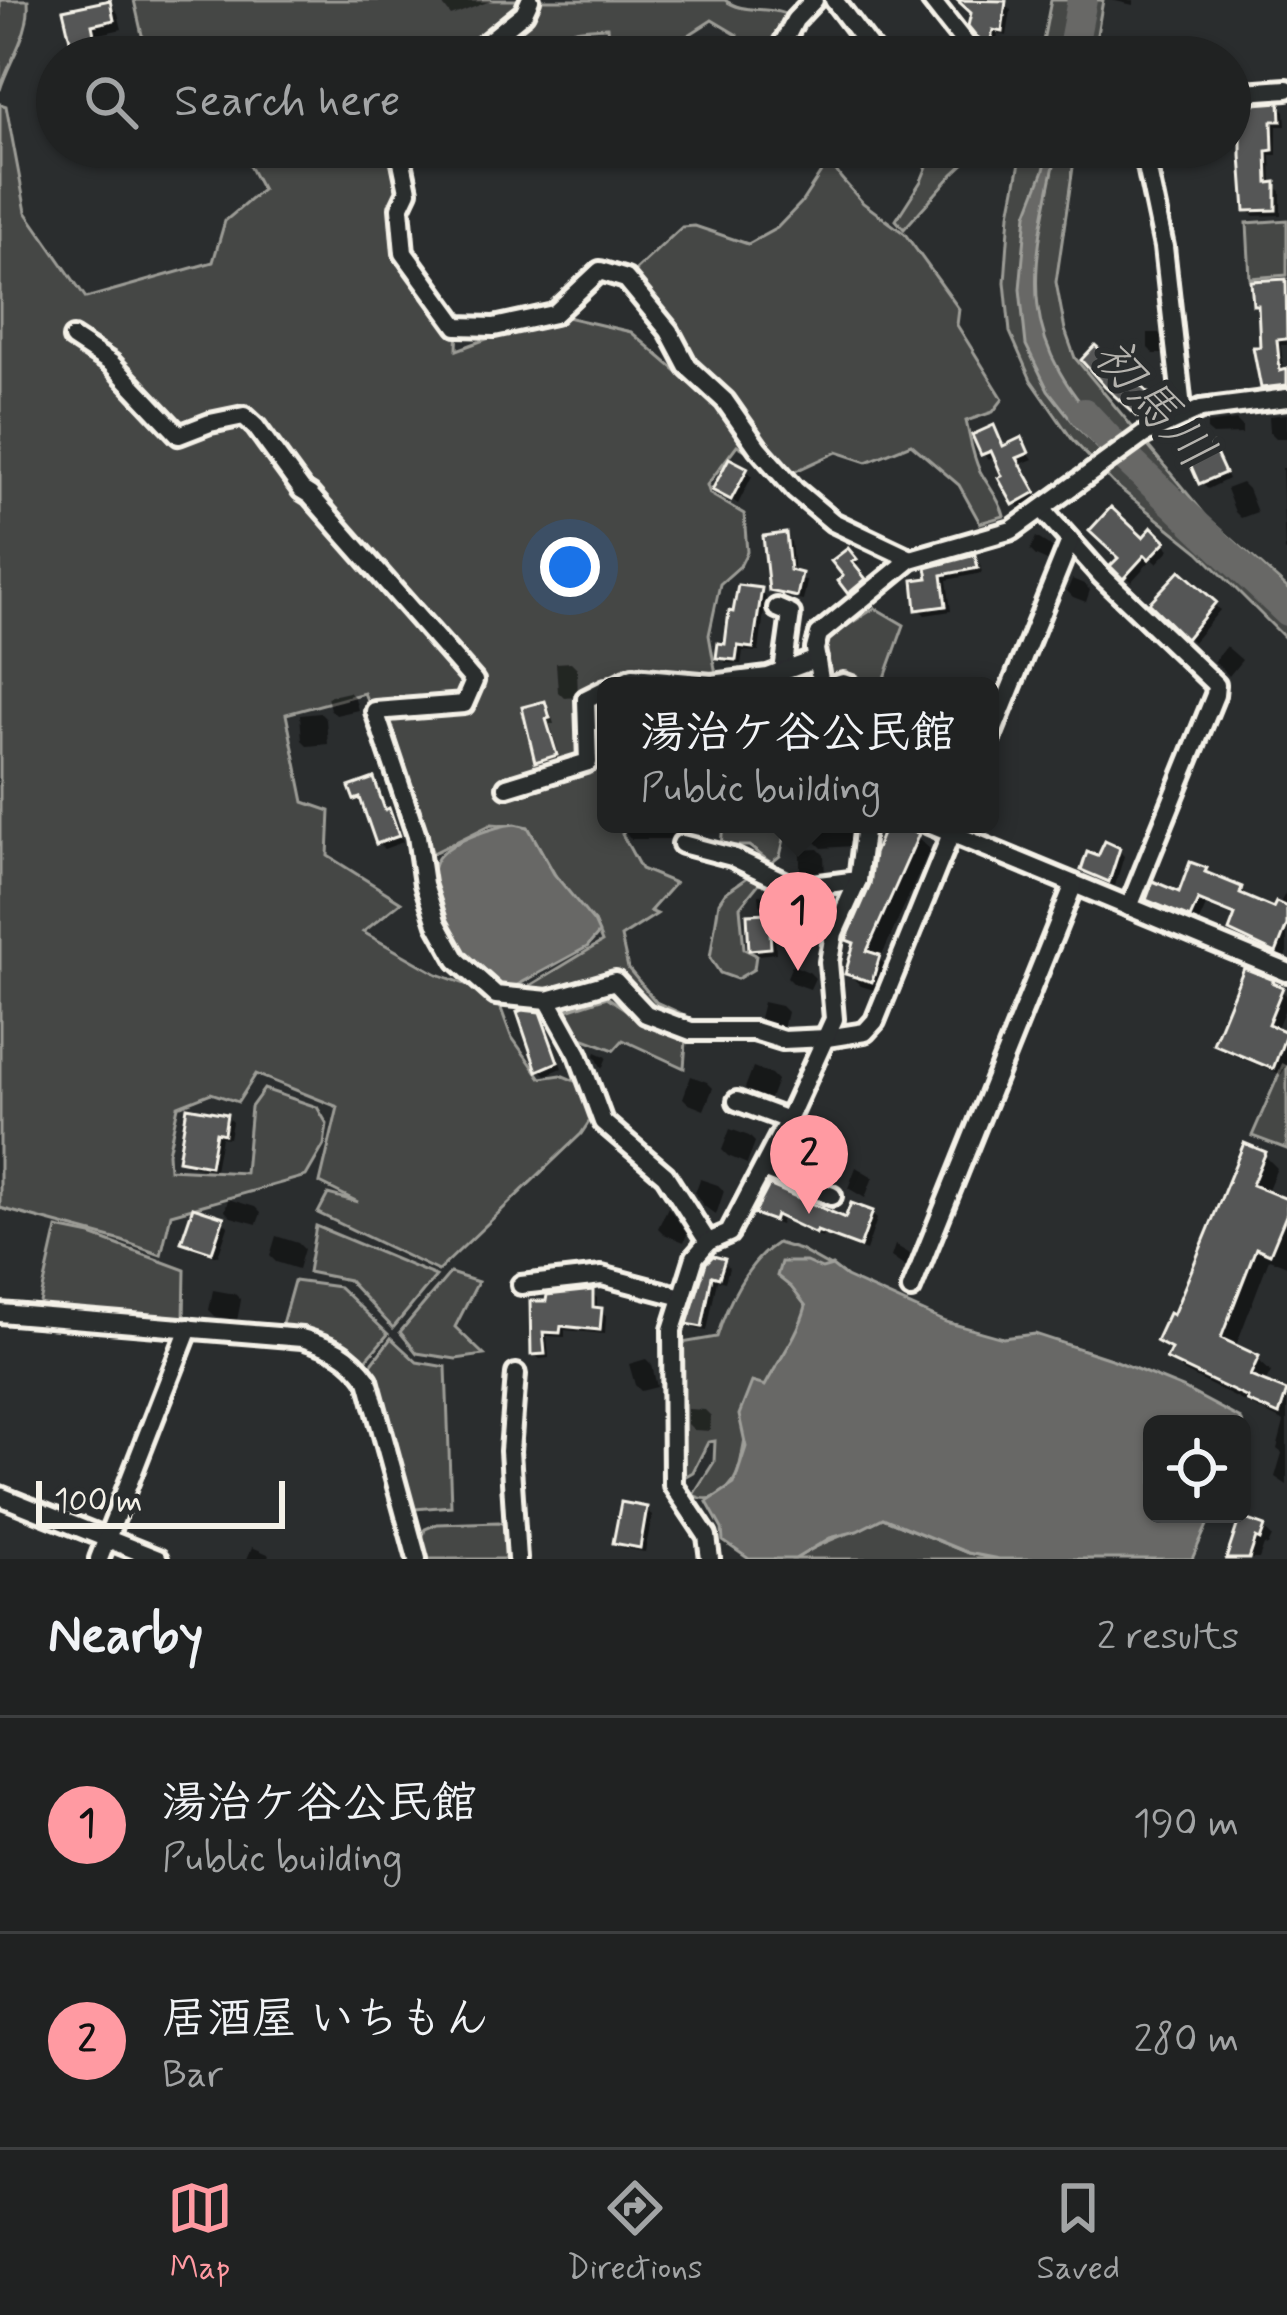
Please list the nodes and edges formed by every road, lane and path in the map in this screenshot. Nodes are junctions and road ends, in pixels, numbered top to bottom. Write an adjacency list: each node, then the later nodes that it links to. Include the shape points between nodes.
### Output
1 (530, 0): 5 (street)
2 (814, 0): 6 (street)
3 (834, 0): 7 (street)
4 (931, 0): 8 (street)
5 (495, 36)
6 (787, 36)
7 (861, 36)
8 (959, 36)
9 (1287, 89): 10 (street)
10 (1251, 92)
11 (403, 168): 18 (street, via 404,253 458,326 554,314 600,272 626,279 781,476 833,522)
12 (1147, 168): 15 (street)
13 (73, 338): 35 (street, via 111,364 179,435 244,416 474,681 464,704 375,711 436,924 458,960 496,995)
14 (1287, 398): 15 (street)
15 (1183, 417): 16 (street, via 1143,435)
16 (1042, 509): 17 (street); 18 (street, via 1012,530)
17 (1070, 541): 25 (street); 33 (street, via 1216,685)
18 (911, 559): 20 (street, via 819,634)
19 (777, 608): 21 (street, via 790,614)
20 (817, 659): 21 (street); 23 (street)
21 (783, 671): 22 (street)
22 (768, 677)
23 (819, 677)
24 (597, 694): 26 (street, via 586,699 588,762)
25 (999, 717)
26 (507, 787)
27 (864, 833): 31 (street)
28 (951, 833): 36 (street, via 875,1021 865,1032)
29 (962, 833): 32 (street)
30 (682, 844): 31 (street, via 796,887)
31 (857, 880): 36 (street, via 835,933)
32 (1074, 884): 33 (street); 43 (street)
33 (1129, 907): 34 (street)
34 (1287, 972)
35 (548, 1000): 36 (street, via 615,981 646,1014 691,1031); 41 (street, via 603,1121 665,1175)
36 (827, 1038): 38 (street)
37 (737, 1101): 38 (street)
38 (788, 1120): 39 (street)
39 (763, 1168): 40 (street); 41 (street, via 729,1232)
40 (832, 1196)
41 (708, 1242): 44 (street)
42 (521, 1285): 44 (street, via 602,1276)
43 (911, 1288)
44 (682, 1298): 54 (street, via 672,1330 673,1485 707,1536)
45 (0, 1313): 46 (street)
46 (189, 1328): 49 (street); 52 (street, via 302,1338 353,1359 368,1380)
47 (516, 1374): 53 (street, via 510,1451)
48 (0, 1496): 49 (street)
49 (107, 1539): 50 (street); 51 (street)
50 (99, 1559)
51 (158, 1559)
52 (417, 1559)
53 (517, 1559)
54 (710, 1559)

